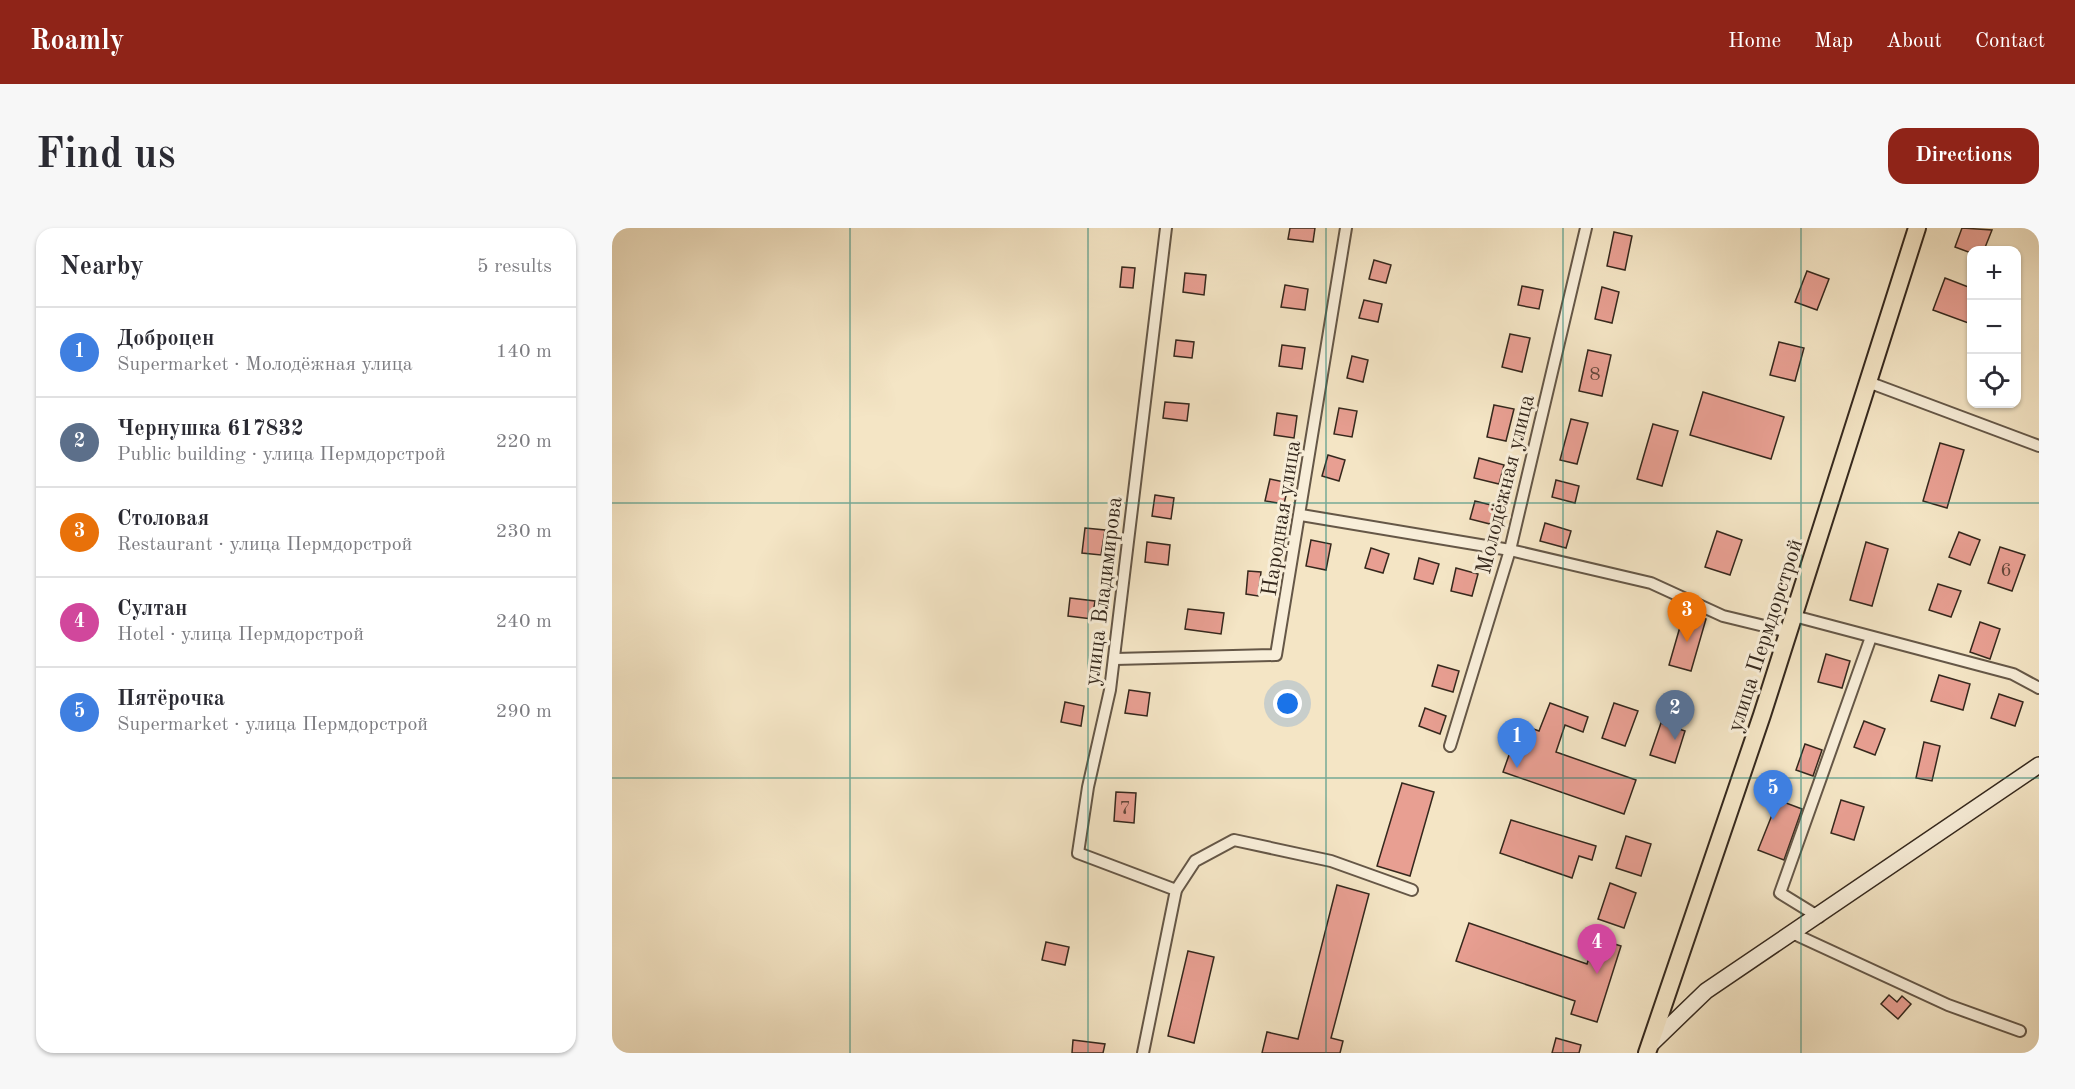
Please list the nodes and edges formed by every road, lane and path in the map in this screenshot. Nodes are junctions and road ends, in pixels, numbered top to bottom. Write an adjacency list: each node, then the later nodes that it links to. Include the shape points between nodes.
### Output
1 (1166, 228): 11 (street, улица Владимирова)
2 (1346, 228): 7 (street, Народная улица)
3 (1586, 228): 8 (street, Молодёжная улица)
4 (1917, 228): 5 (main road, улица Пермдорстрой)
5 (1868, 382): 6 (street); 9 (main road, улица Пермдорстрой)
6 (2039, 446)
7 (1301, 515): 8 (street); 11 (street, Народная улица, via 1276,655)
8 (1510, 550): 9 (street, via 1651,583 1723,616); 13 (street, Молодёжная улица)
9 (1792, 624): 10 (street); 20 (main road, улица Пермдорстрой)
10 (1872, 637): 12 (street, via 2013,674); 17 (street, via 1780,893)
11 (1115, 659): 15 (street, улица Владимирова, via 1078,852)
12 (2039, 688)
13 (1450, 746)
14 (2039, 765): 17 (street)
15 (1176, 890): 16 (street, via 1195,861 1234,840 1331,861); 21 (street)
16 (1412, 890)
17 (1819, 917): 18 (street)
18 (1792, 933): 19 (street, via 1948,1005); 20 (street, via 1706,991)
19 (2020, 1031)
20 (1649, 1049)
21 (1143, 1053)

